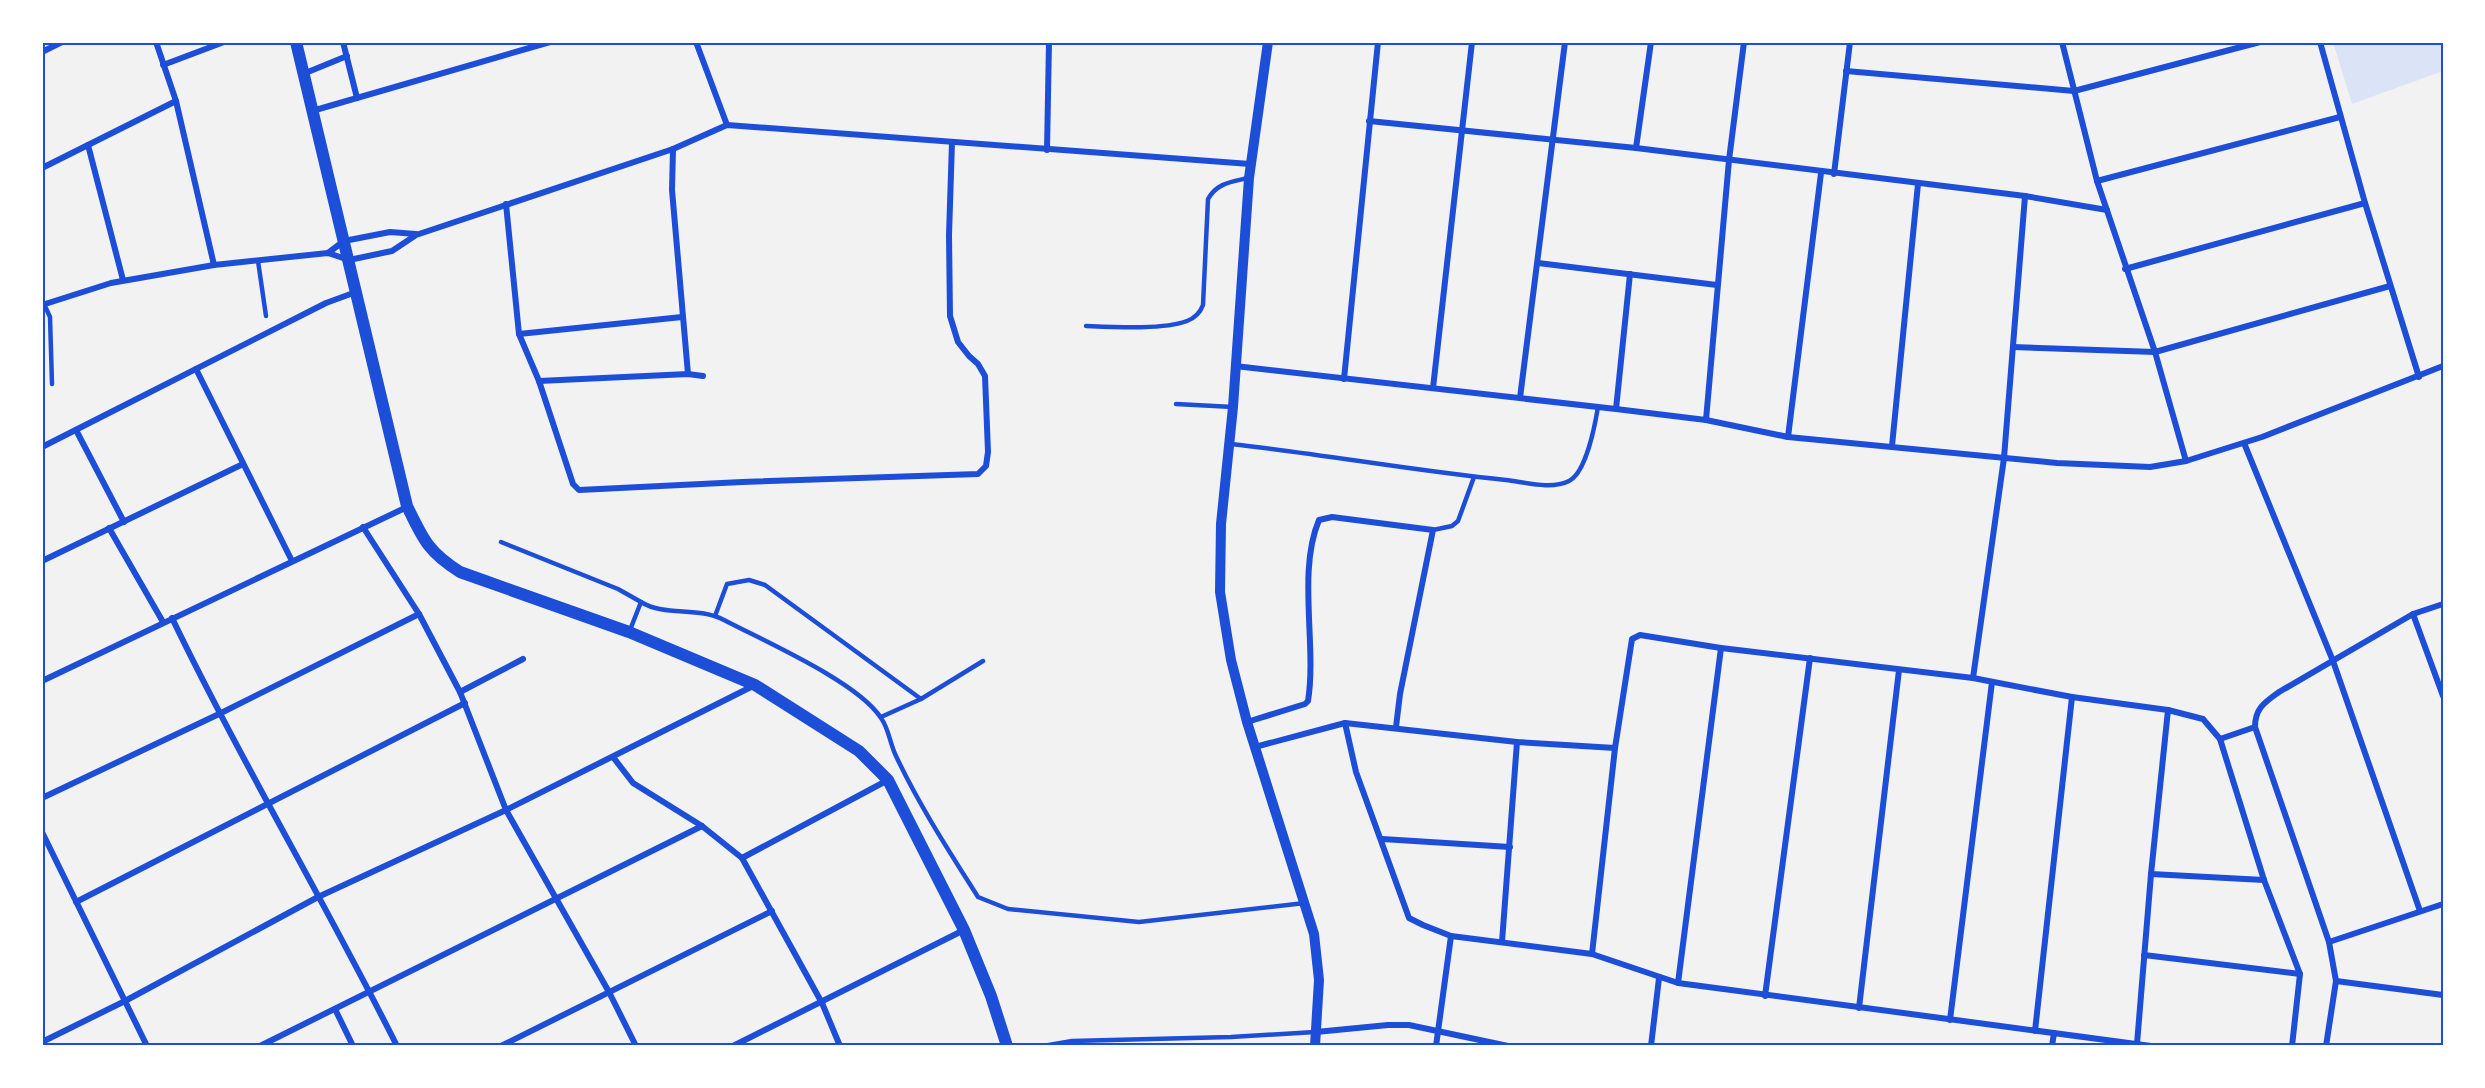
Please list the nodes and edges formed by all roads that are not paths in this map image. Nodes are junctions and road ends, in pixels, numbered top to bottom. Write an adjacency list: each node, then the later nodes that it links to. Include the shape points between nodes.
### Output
1 (62, 42): 20 (street)
2 (156, 42): 22 (street)
3 (224, 42): 22 (street)
4 (296, 42): 24 (main road)
5 (343, 42): 21 (street)
6 (550, 42): 19 (street)
7 (696, 42): 31 (street)
8 (1049, 42): 38 (street)
9 (1268, 42): 40 (street)
10 (1378, 42): 30 (street)
11 (1472, 42): 32 (street)
12 (1565, 42): 33 (street)
13 (1651, 42): 36 (street)
14 (1744, 42): 39 (street)
15 (1850, 42): 23 (street)
16 (2062, 42): 25 (street)
17 (2260, 42): 25 (street)
18 (2320, 42): 29 (street)
19 (524, 46): 26 (street)
20 (42, 52)
21 (347, 57): 24 (street); 26 (street)
22 (163, 65): 27 (street)
23 (1846, 71): 25 (street); 43 (street)
24 (303, 74): 28 (main road)
25 (2074, 92): 45 (street)
26 (357, 98): 28 (street)
27 (176, 101): 35 (street); 57 (street)
28 (312, 111): 52 (main road)
29 (2340, 117): 45 (street); 48 (street)
30 (1369, 121): 32 (street); 77 (street)
31 (727, 125): 34 (street); 37 (street)
32 (1461, 130): 33 (street); 80 (street)
33 (1554, 140): 36 (street); 56 (street)
34 (952, 142): 38 (street); 78 (street, via 950,316 958,342 985,376 988,452 983,471 978,474 579,490 573,484)
35 (88, 145): 41 (street); 60 (street)
36 (1636, 148): 39 (street)
37 (673, 149): 49 (street); 66 (street, via 672,190)
38 (1047, 150): 40 (street)
39 (1729, 160): 42 (street); 61 (street)
40 (1250, 164): 44 (street)
41 (42, 168)
42 (1821, 172): 43 (street); 88 (street)
43 (1834, 174): 46 (street)
44 (1249, 178): 67 (lane, via 1214,189 1208,199 1203,305 1199,313 1186,322 1141,327); 71 (street)
45 (2097, 181): 50 (street)
46 (1918, 184): 47 (street); 91 (street)
47 (2025, 196): 50 (street); 69 (street)
48 (2365, 203): 58 (street); 62 (street)
49 (506, 204): 51 (street); 68 (street)
50 (2107, 210): 58 (street)
51 (416, 235): 52 (street, via 390,232); 54 (street, via 392,251)
52 (344, 241): 53 (street); 54 (main road)
53 (328, 253): 54 (street); 55 (street)
54 (349, 260): 63 (main road)
55 (258, 261): 57 (street); 65 (lane)
56 (1538, 263): 59 (street); 81 (street)
57 (214, 266): 60 (street)
58 (2126, 269): 70 (street)
59 (1630, 274): 61 (street); 85 (street)
60 (123, 280): 64 (street)
61 (1717, 285): 86 (street)
62 (2390, 286): 70 (street); 76 (street)
63 (356, 292): 73 (street, via 326,303); 97 (main road)
64 (43, 303): 79 (lane, via 50,317)
65 (266, 316)
66 (682, 317): 68 (street); 74 (street)
67 (1086, 326)
68 (519, 334): 78 (street)
69 (2013, 346): 70 (street); 93 (street)
70 (2155, 352): 94 (street)
71 (1235, 366): 77 (street); 83 (street)
72 (2443, 366): 76 (street)
73 (196, 369): 87 (street); 95 (street)
74 (688, 374): 75 (street); 78 (street)
75 (703, 376)
76 (2419, 377): 89 (street)
77 (1344, 379): 80 (street)
78 (539, 381)
79 (52, 384)
80 (1433, 388): 81 (street)
81 (1520, 398): 84 (street)
82 (1176, 404): 83 (lane)
83 (1233, 407): 90 (street)
84 (1598, 407): 85 (street); 96 (lane, via 1595,429 1579,472 1567,483)
85 (1616, 409): 86 (street)
86 (1706, 420): 88 (street)
87 (76, 430): 92 (street); 98 (street)
88 (1788, 437): 91 (street)
89 (2244, 443): 94 (street); 117 (street)
90 (1230, 444): 96 (lane); 131 (street, via 1221,524 1220,592 1231,660)
91 (1892, 446): 93 (street)
92 (42, 447)
93 (2004, 458): 94 (street, via 2150,467); 119 (street)
94 (2186, 460)
95 (243, 464): 98 (street); 104 (street)
96 (1474, 477): 101 (lane, via 1458,521)
97 (407, 506): 99 (street); 112 (main road, via 429,548 460,572)
98 (124, 522): 100 (street)
99 (363, 527): 104 (street); 108 (street)
100 (109, 528): 103 (street); 111 (street)
101 (1433, 530): 131 (street, via 1332,517 1319,520 1313,533 1310,570 1308,698 1305,704); 134 (street)
102 (501, 542): 105 (lane, via 618,589)
103 (42, 561)
104 (292, 561): 110 (street)
105 (641, 603): 109 (lane, via 652,609); 112 (lane)
106 (2443, 604): 107 (street)
107 (2413, 614): 117 (street); 124 (street)
108 (419, 615): 123 (street); 129 (street)
109 (715, 615): 126 (lane, via 727,584 749,580 765,585); 130 (lane, via 855,692)
110 (172, 618): 111 (street); 129 (street)
111 (163, 622): 120 (street)
112 (629, 632): 122 (main road)
113 (1721, 648): 114 (street); 138 (street, via 1640,635 1632,639); 167 (street)
114 (1810, 658): 118 (street); 171 (street)
115 (523, 659): 123 (street)
116 (983, 661): 126 (lane)
117 (2333, 661): 133 (street, via 2262,704 2255,715); 157 (street)
118 (1899, 670): 119 (street); 174 (street)
119 (1973, 678): 121 (street)
120 (42, 681)
121 (1992, 682): 125 (street); 176 (street)
122 (755, 685): 139 (street); 140 (main road, via 859,751)
123 (460, 692): 127 (street)
124 (2443, 696)
125 (2072, 697): 128 (street); 177 (street)
126 (921, 699): 130 (lane)
127 (465, 702): 142 (street); 143 (street)
128 (2168, 710): 135 (street, via 2203,719); 149 (street)
129 (219, 714): 141 (street); 142 (street)
130 (881, 717): 154 (lane, via 938,833 978,897 990,903 1008,909 1139,922)
131 (1247, 722): 137 (street)
132 (1346, 723): 134 (street); 137 (street); 146 (street, via 1356,772)
133 (2255, 726): 135 (street); 161 (street)
134 (1396, 727): 136 (street)
135 (2220, 739): 150 (street)
136 (1517, 742): 138 (street); 147 (street)
137 (1255, 747): 154 (street)
138 (1615, 748): 162 (street)
139 (613, 757): 143 (street); 144 (street, via 633,783)
140 (888, 780): 148 (street); 158 (main road)
141 (42, 798)
142 (268, 803): 151 (street); 153 (street)
143 (506, 810): 151 (street); 152 (street)
144 (702, 826): 148 (street); 152 (street)
145 (42, 832): 153 (street)
146 (1382, 839): 147 (street); 159 (street, via 1409,918)
147 (1510, 847): 160 (street)
148 (742, 858): 156 (street)
149 (2151, 874): 150 (street); 163 (street)
150 (2264, 880): 164 (street)
151 (318, 897): 168 (street); 172 (street)
152 (557, 900): 168 (street); 169 (street)
153 (76, 902): 172 (street)
154 (1305, 903): 178 (street, via 1314,934 1319,980)
155 (2443, 904): 157 (street)
156 (772, 911): 169 (street); 173 (street)
157 (2420, 911): 161 (street)
158 (964, 930): 173 (street); 191 (main road)
159 (1452, 936): 160 (street); 179 (street)
160 (1502, 942): 162 (street)
161 (2329, 942): 166 (street)
162 (1592, 954): 165 (street)
163 (2144, 955): 164 (street); 182 (street)
164 (2300, 974): 199 (street)
165 (1659, 978): 167 (street); 196 (street)
166 (2336, 981): 170 (street); 200 (street)
167 (1678, 982): 171 (street)
168 (370, 992): 175 (street); 186 (street)
169 (609, 992): 187 (street); 188 (street)
170 (2443, 995)
171 (1765, 996): 174 (street)
172 (125, 1001): 181 (street); 183 (street)
173 (822, 1003): 189 (street); 190 (street)
174 (1859, 1008): 176 (street)
175 (334, 1009): 184 (street); 185 (street)
176 (1950, 1020): 177 (street)
177 (2035, 1031): 180 (street)
178 (1316, 1032): 179 (street, via 1408,1025); 192 (lane, via 1072,1041); 193 (street)
179 (1438, 1033): 194 (street); 195 (street)
180 (2054, 1033): 182 (street); 197 (street)
181 (42, 1042)
182 (2138, 1044): 198 (street)
183 (147, 1046)
184 (260, 1046)
185 (352, 1046)
186 (397, 1046)
187 (501, 1046)
188 (636, 1046)
189 (733, 1046)
190 (840, 1046)
191 (1007, 1046)
192 (1043, 1046)
193 (1315, 1046)
194 (1436, 1046)
195 (1508, 1046)
196 (1651, 1046)
197 (2052, 1046)
198 (2151, 1046)
199 (2292, 1046)
200 (2326, 1046)

